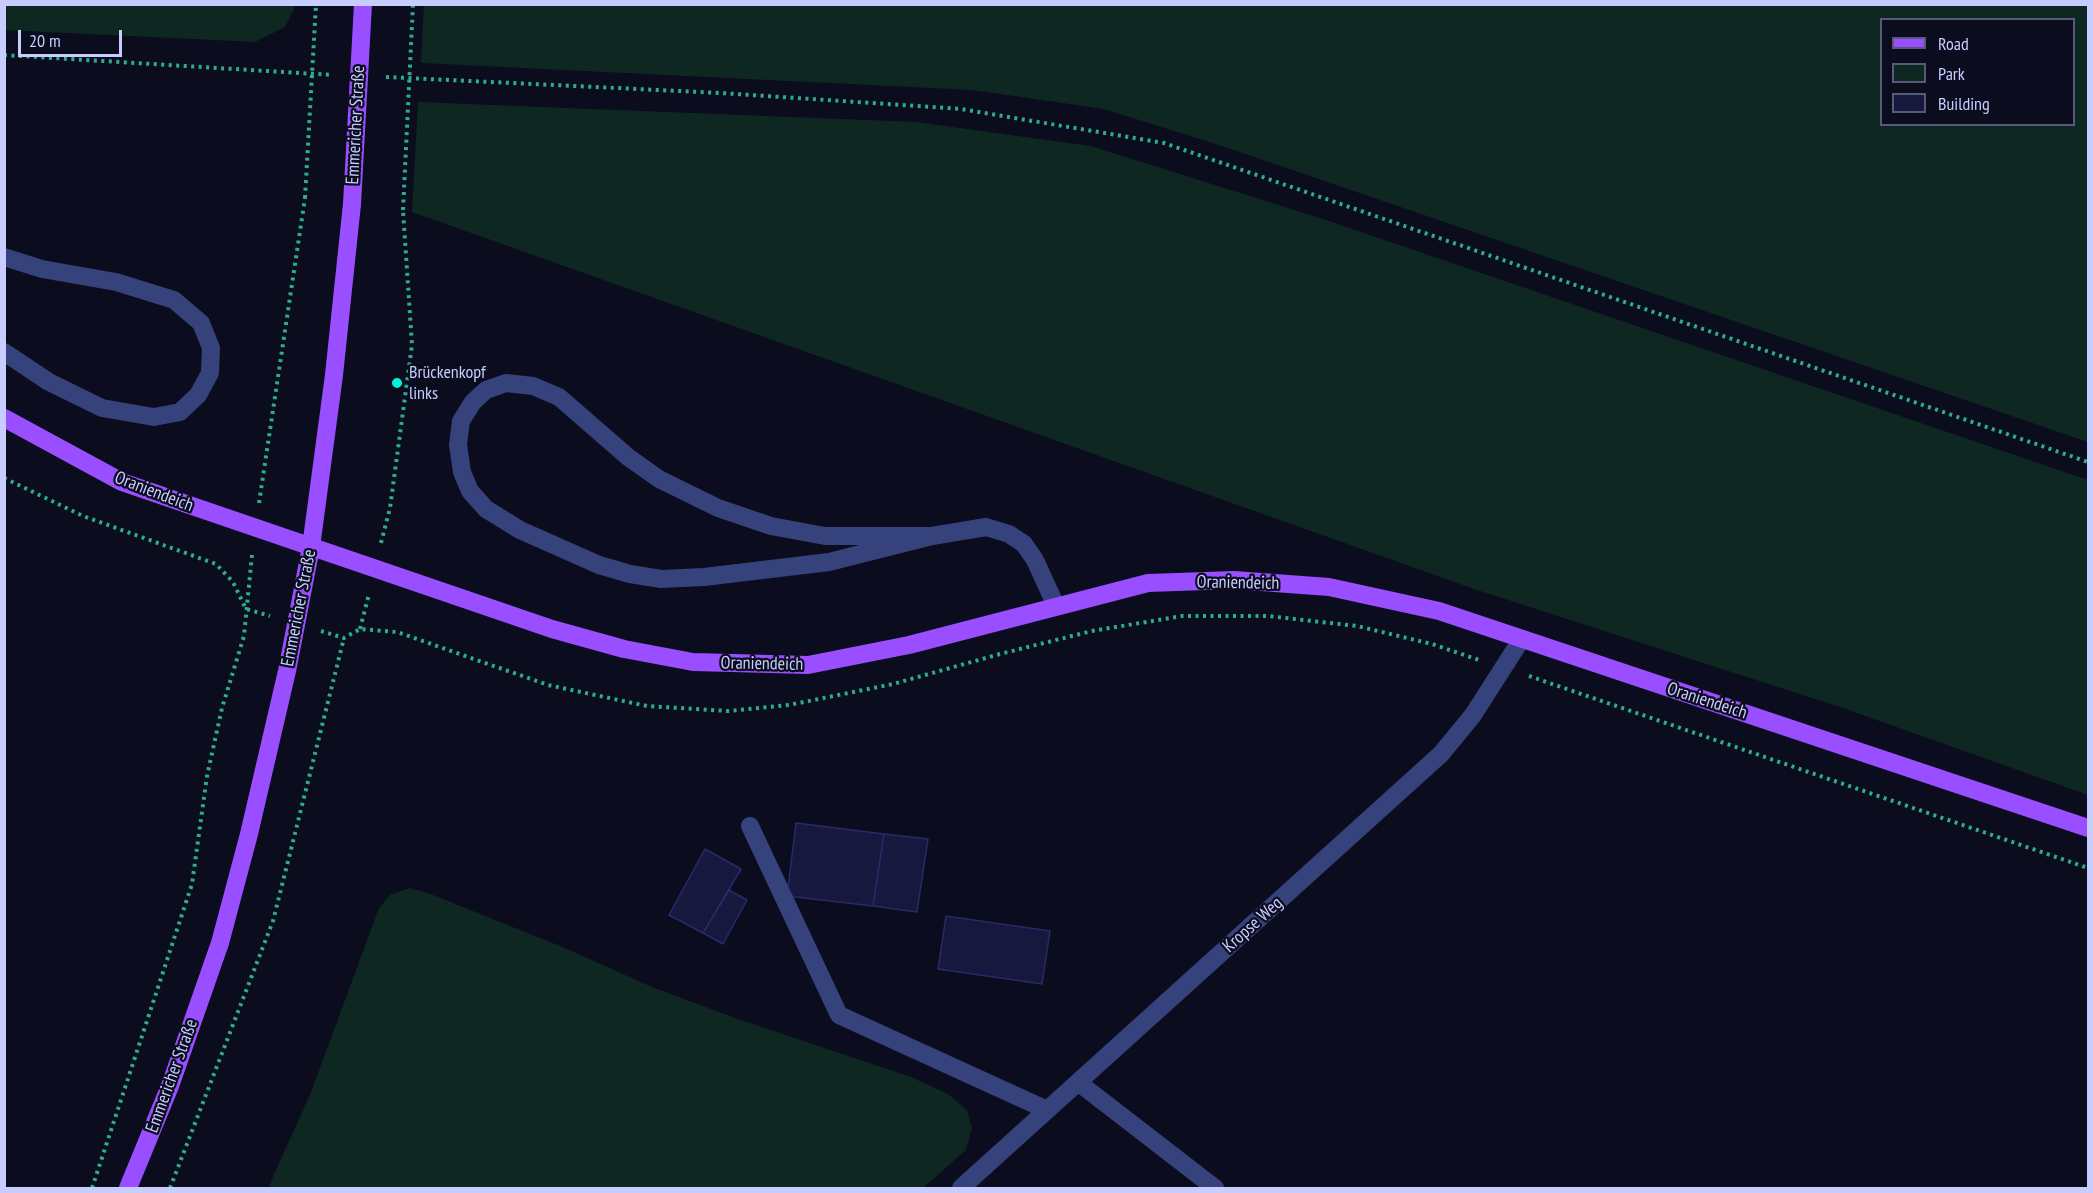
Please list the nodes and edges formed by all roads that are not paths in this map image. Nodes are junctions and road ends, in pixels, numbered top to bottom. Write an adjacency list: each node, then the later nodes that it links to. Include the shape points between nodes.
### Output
1 (363, 4): 6 (main road, Emmericher Straße, bridge, via 352,204)
2 (4, 257): 3 (street, via 42,269 116,282 174,300 201,323 211,348 210,373 198,395 180,411 154,417 102,408 49,382)
3 (4, 352)
4 (4, 418): 6 (main road, Oraniendeich, via 122,482)
5 (932, 536): 5 (street, via 825,536 771,526 718,508 659,479 559,397 533,386 506,383 486,390 461,421 458,445 462,472 470,491 486,510 557,548 630,574 662,579 704,577 829,562); 7 (street, via 986,527 1009,534 1024,544 1035,560)
6 (311, 547): 7 (main road, Oraniendeich, via 552,629 624,649 693,662 808,665 909,645); 13 (main road, Emmericher Straße, via 298,624 220,943 170,1086)
7 (1056, 606): 8 (main road, Oraniendeich, via 1148,583 1234,580 1317,586 1439,611)
8 (1521, 640): 10 (main road, Oraniendeich); 11 (street, Kropse Weg, via 1473,715 1442,754)
9 (750, 826): 12 (street, via 839,1015)
10 (2088, 828)
11 (1079, 1083): 12 (street, Kropse Weg); 15 (street)
12 (1047, 1110): 14 (street, Kropse Weg)
13 (128, 1188)
14 (961, 1188)
15 (1215, 1188)

